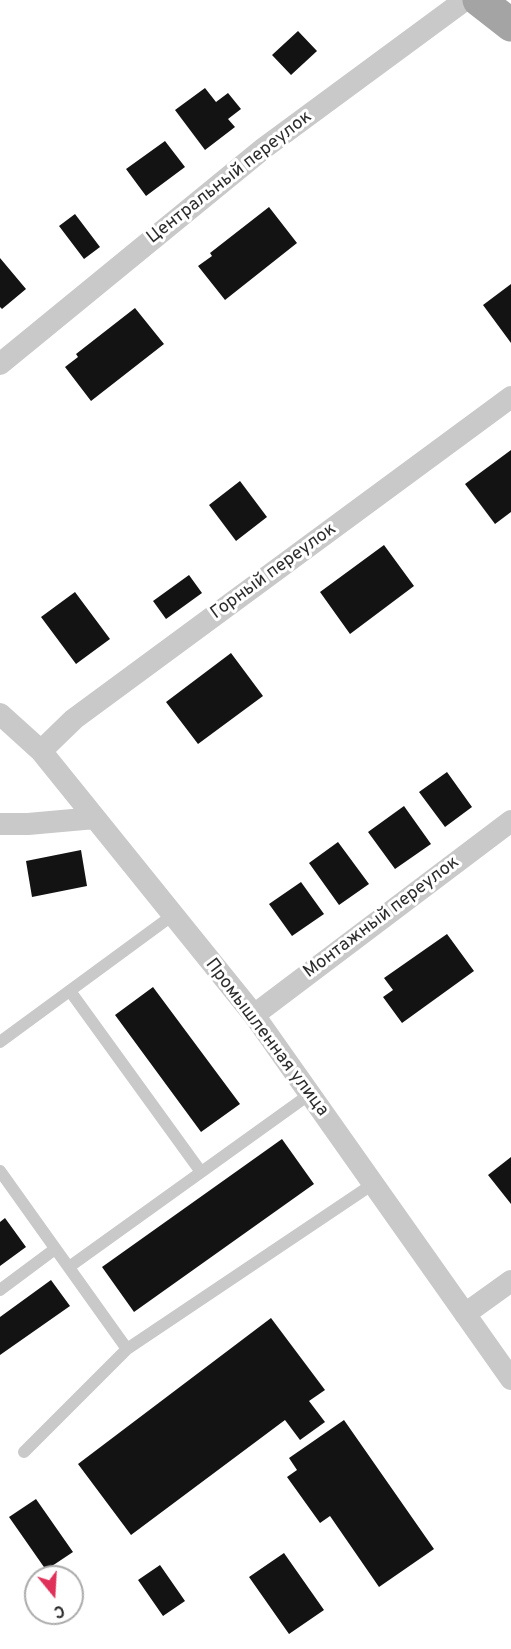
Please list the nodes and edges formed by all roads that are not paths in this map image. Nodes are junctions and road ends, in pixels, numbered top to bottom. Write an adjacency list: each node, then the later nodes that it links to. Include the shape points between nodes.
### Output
1 (488, 7): 2 (street, Центральный переулок, via 264,148)
2 (0, 364)
3 (511, 397): 5 (street, Горный переулок, via 74,719)
4 (0, 714): 5 (street, Промышленная улица)
5 (41, 751): 6 (street, Промышленная улица)
6 (94, 818): 8 (street); 9 (street, Промышленная улица)
7 (511, 821): 11 (street, Монтажный переулок)
8 (0, 824)
9 (173, 915): 10 (lane); 11 (street, Промышленная улица)
10 (70, 991): 12 (lane); 15 (lane)
11 (254, 1015): 13 (street, Промышленная улица)
12 (0, 1042)
13 (310, 1094): 15 (lane); 16 (street, Промышленная улица)
14 (0, 1171): 17 (lane)
15 (201, 1172): 18 (lane)
16 (373, 1184): 21 (street, Промышленная улица); 22 (lane)
17 (56, 1249): 18 (lane); 20 (lane)
18 (69, 1267): 22 (lane)
19 (511, 1281): 21 (street)
20 (0, 1290)
21 (465, 1314): 23 (street, Промышленная улица)
22 (127, 1349): 24 (lane)
23 (511, 1379)
24 (24, 1452)

